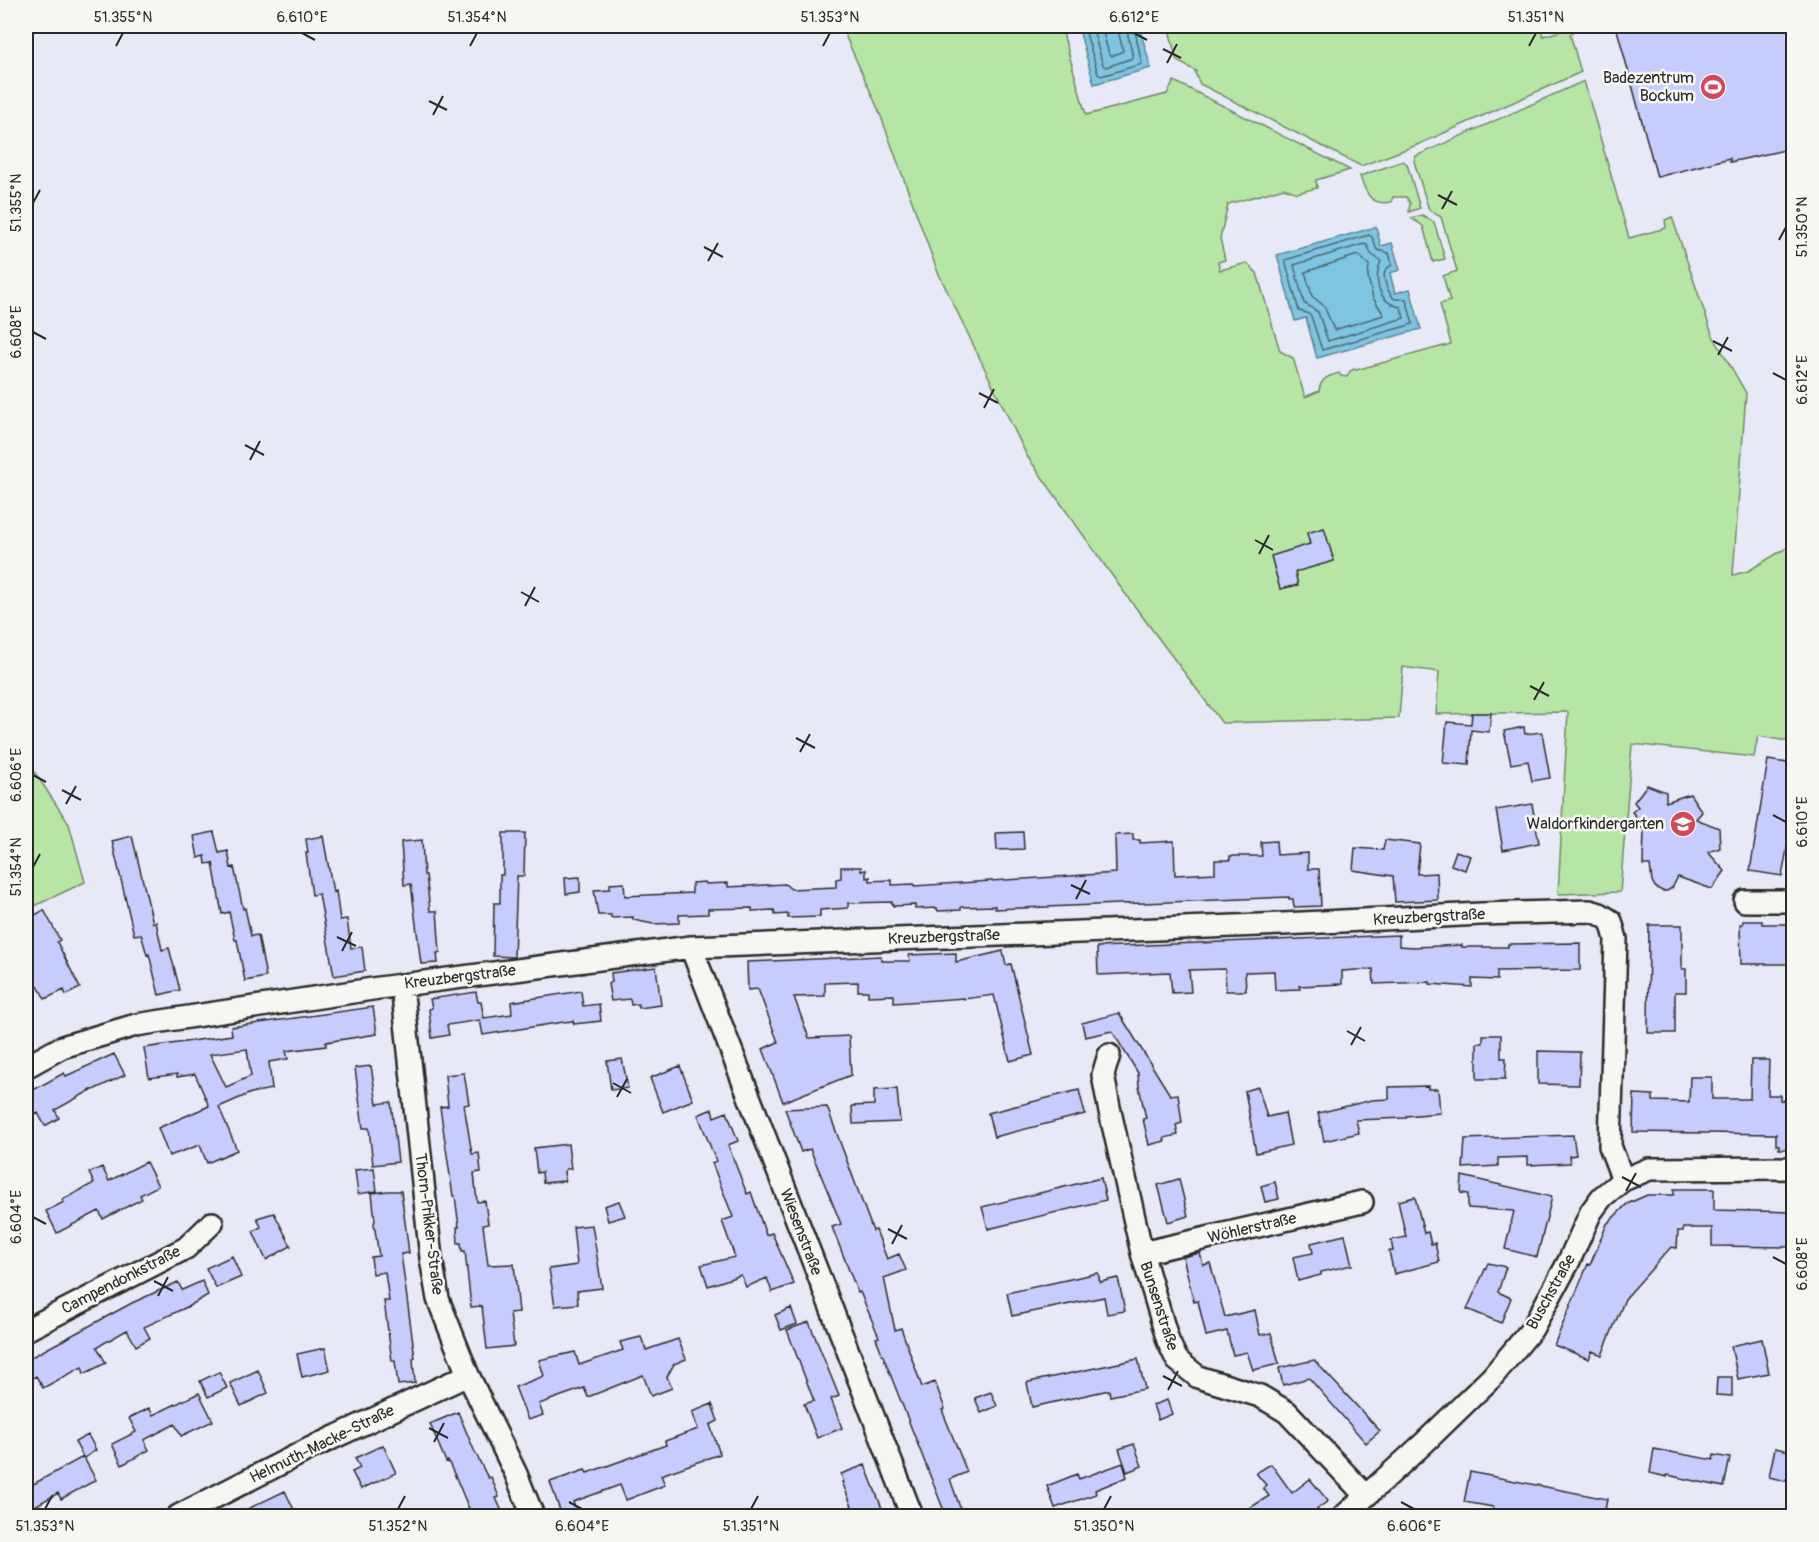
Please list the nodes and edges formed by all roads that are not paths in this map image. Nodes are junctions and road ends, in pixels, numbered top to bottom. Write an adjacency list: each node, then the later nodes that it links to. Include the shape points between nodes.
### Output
1 (1745, 901): 2 (street)
2 (1794, 901)
3 (691, 947): 4 (street, Kreuzbergstraße); 8 (street, Kreuzbergstraße, via 1590,911 1611,921 1616,939 1610,1146); 17 (street, Wiesenstraße)
4 (402, 985): 6 (street, Kreuzbergstraße, via 136,1025 62,1047); 13 (street, Thorn-Prikker-Straße, via 431,1258 438,1299)
5 (1109, 1055): 11 (street, Bunsenstraße, via 1103,1075)
6 (26, 1067)
7 (1794, 1168): 8 (street, Buschstraße, via 1648,1169)
8 (1623, 1180): 14 (street, Buschstraße, via 1591,1212 1532,1329 1492,1377)
9 (1362, 1202): 11 (street, Wöhlerstraße)
10 (212, 1223): 12 (street, Campendonkstraße, via 186,1248)
11 (1142, 1253): 14 (street, Bunsenstraße, via 1177,1360 1198,1377 1260,1396 1287,1412)
12 (26, 1330)
13 (468, 1375): 15 (street, Helmuth-Macke-Straße); 16 (street, Thorn-Prikker-Straße)
14 (1366, 1496): 18 (street, Buschstraße)
15 (178, 1516)
16 (533, 1516)
17 (912, 1516)
18 (1344, 1516)

